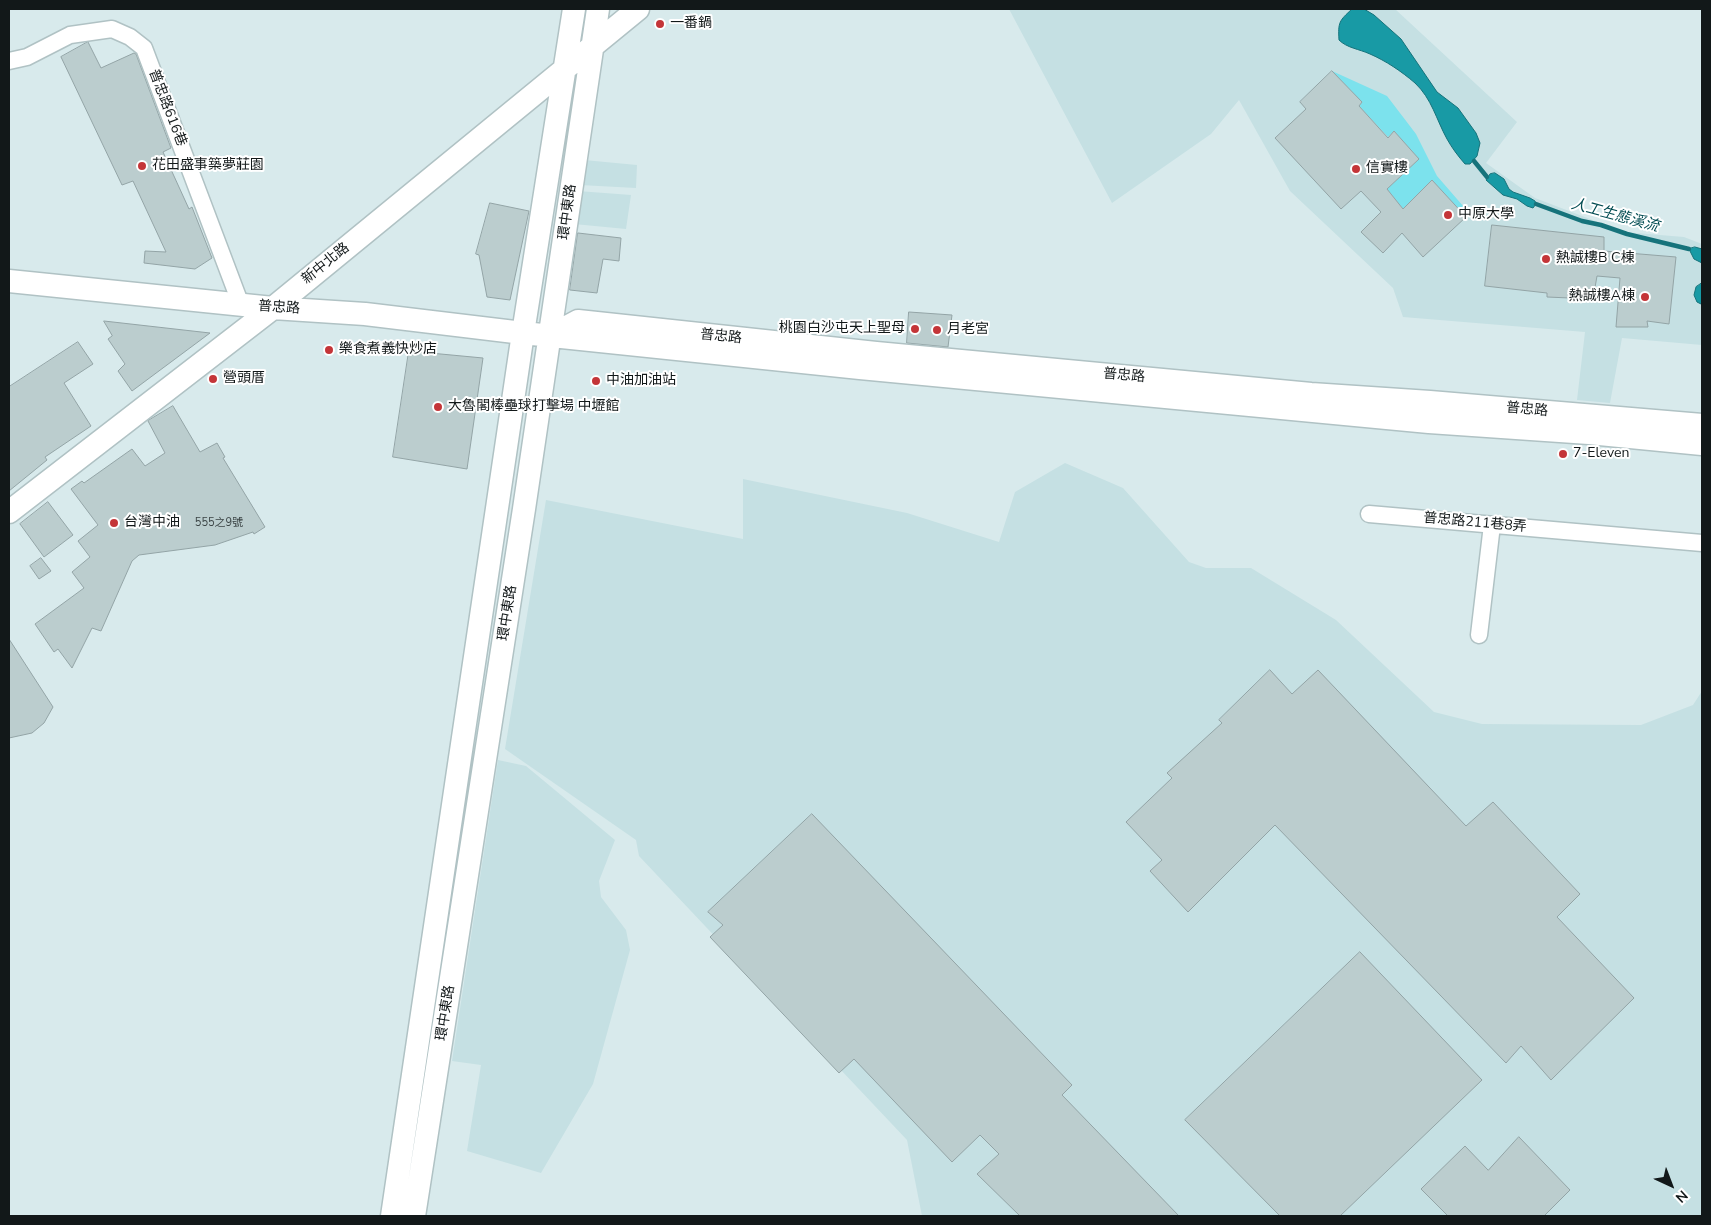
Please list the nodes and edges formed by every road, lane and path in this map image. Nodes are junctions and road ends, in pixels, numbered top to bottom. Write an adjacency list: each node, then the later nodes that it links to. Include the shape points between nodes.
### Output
1 (574, 9): 6 (street, 環中東路)
2 (598, 9): 4 (street, 環中東路)
3 (638, 9): 4 (street, 新中北路)
4 (592, 46): 6 (street, 新中北路); 11 (street, 環中東路)
5 (9, 62): 8 (street, 普忠路616巷, via 27,57 70,35 112,29 144,48)
6 (565, 68): 9 (street, 新中北路); 10 (street, 環中東路)
7 (9, 281): 8 (street, 普忠路)
8 (241, 305): 9 (street, 普忠路)
9 (273, 308): 10 (street, 普忠路, via 365,314); 14 (street, 新中北路)
10 (523, 333): 11 (street, 普忠路); 19 (street, 環中東路)
11 (550, 336): 12 (street, 普忠路, via 578,321 1311,394); 13 (street, 普忠路, via 1429,422); 20 (street, 環中東路)
12 (1702, 425)
13 (1702, 444)
14 (9, 512)
15 (1369, 514): 16 (street, 普忠路211巷8弄)
16 (1492, 525): 17 (street, 普忠路211巷8弄); 18 (street)
17 (1702, 543)
18 (1479, 635)
19 (392, 1216)
20 (414, 1216)

